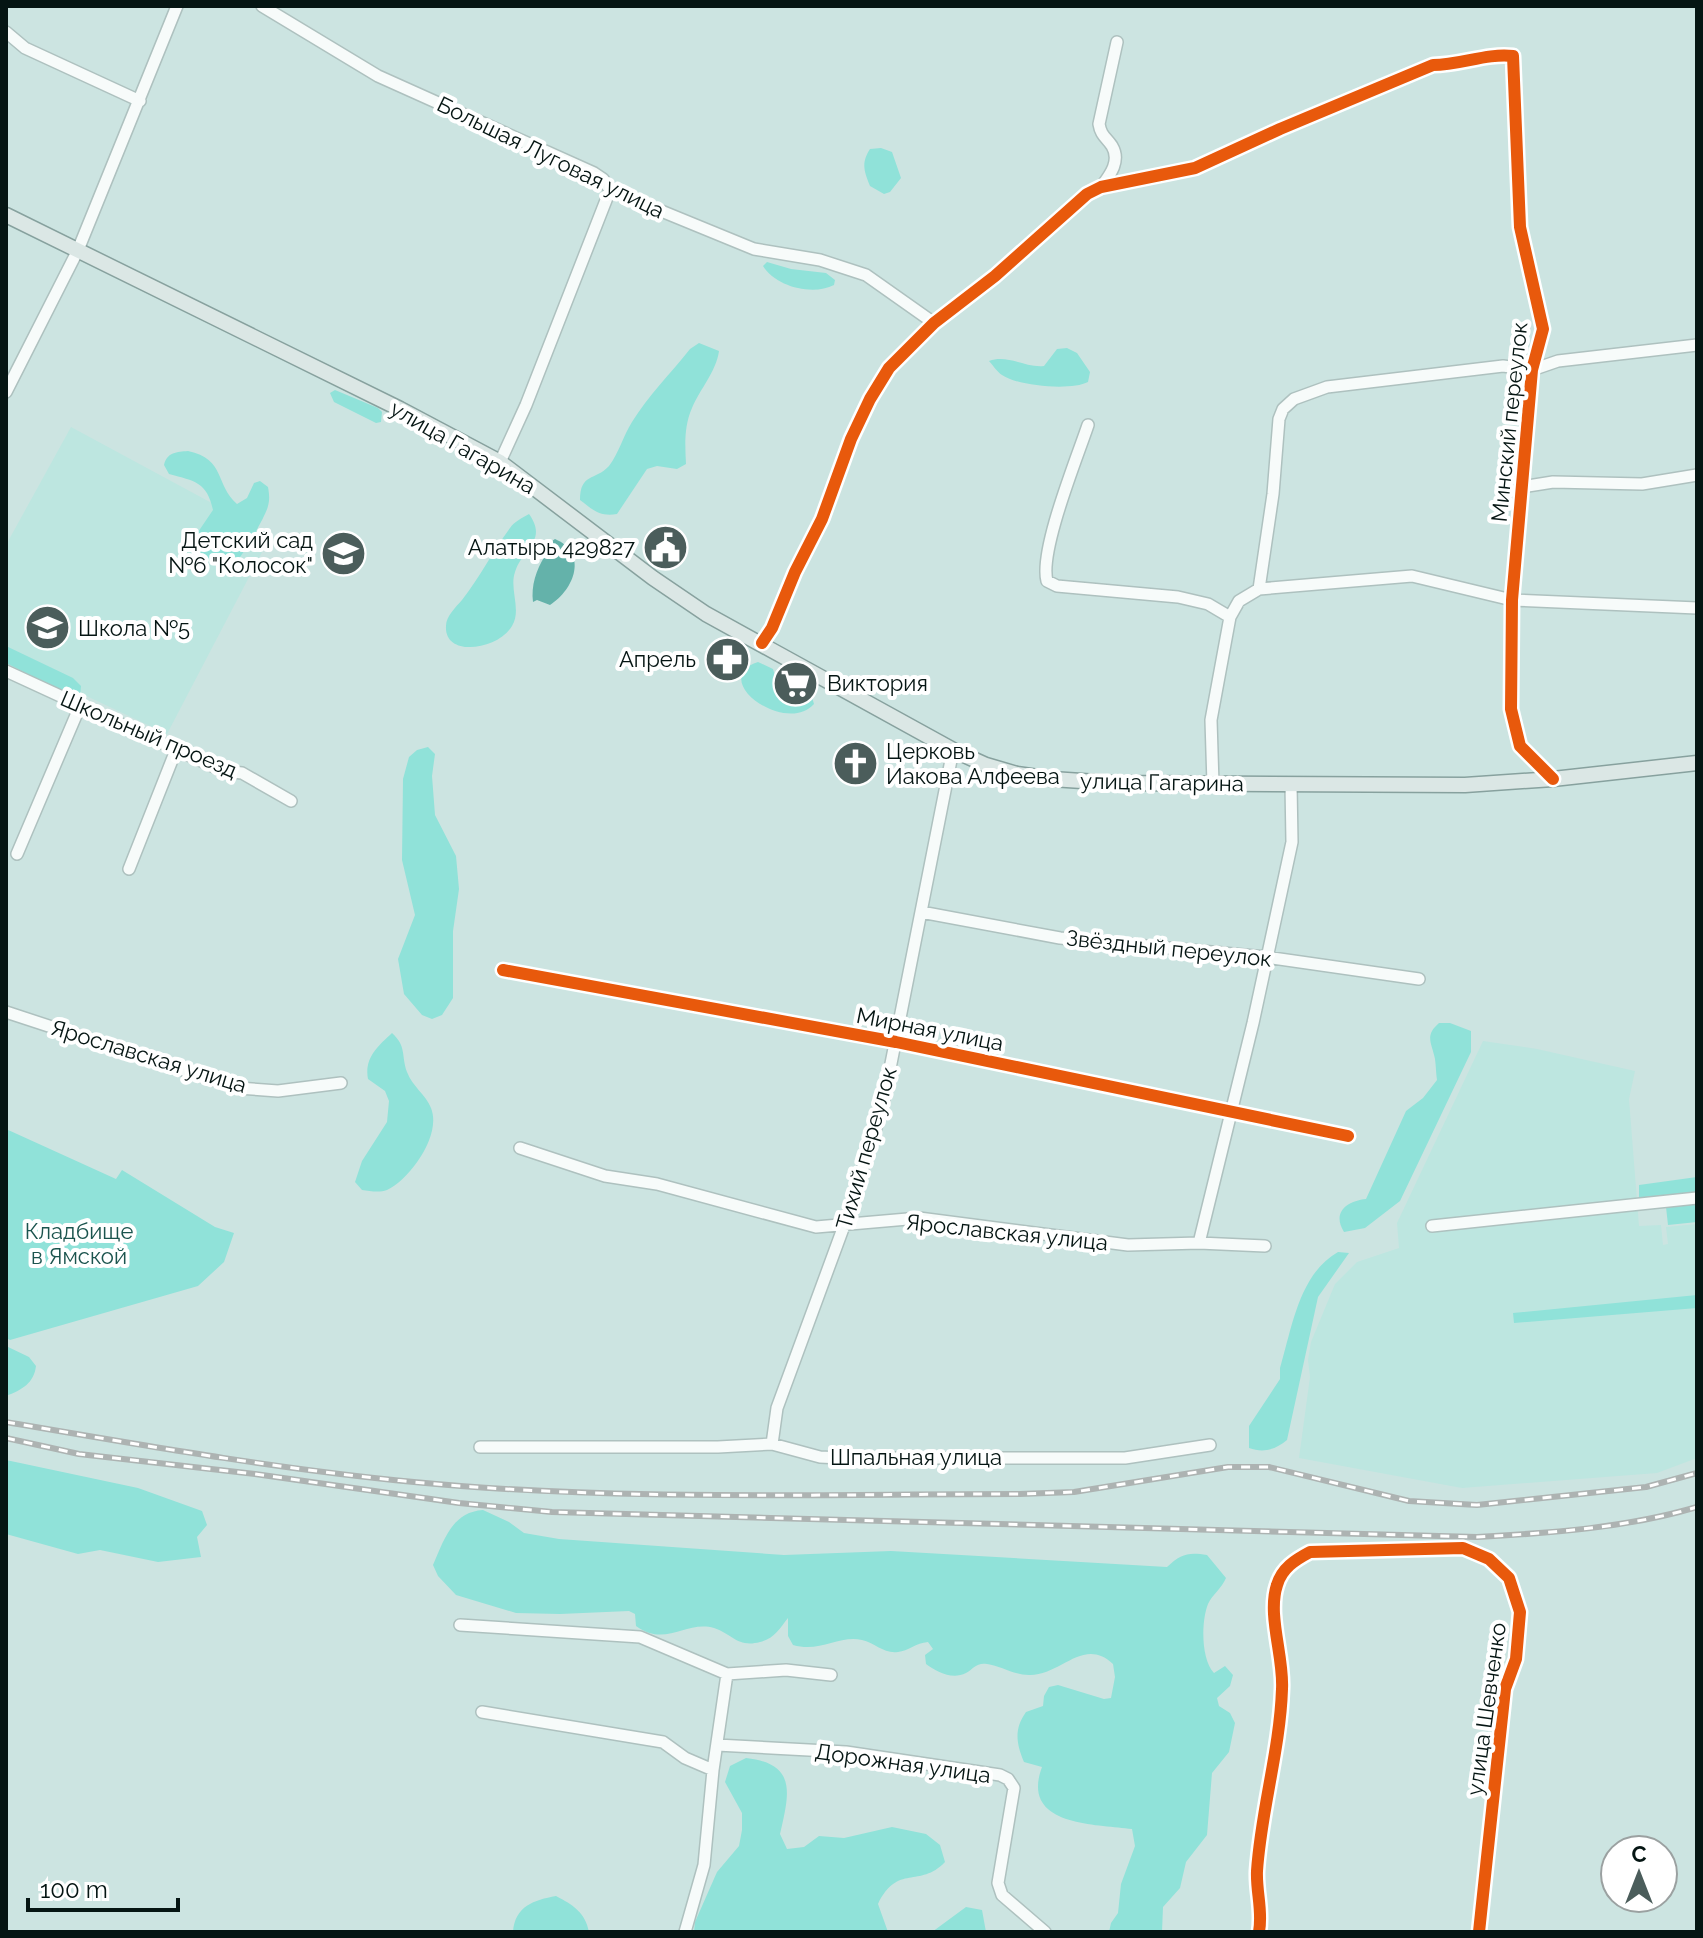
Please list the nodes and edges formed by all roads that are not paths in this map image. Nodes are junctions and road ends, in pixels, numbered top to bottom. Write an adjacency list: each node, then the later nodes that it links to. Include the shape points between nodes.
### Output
1 (177, 6): 5 (street)
2 (262, 6): 7 (street, Большая Луговая улица, via 378,76 594,173)
3 (6, 32): 5 (street, via 25,48)
4 (1117, 42): 6 (street, via 1099,124 1116,155)
5 (140, 101): 9 (street)
6 (1101, 187): 10 (street, via 1070,206 995,276); 12 (street, Минский переулок, via 1195,168 1433,65 1513,56 1520,227 1543,329)
7 (610, 190): 10 (street, Большая Луговая улица, via 754,249 820,260 866,275); 16 (street)
8 (6, 215): 9 (main road, улица Гагарина)
9 (78, 250): 13 (street); 16 (main road, улица Гагарина)
10 (934, 323): 23 (street, via 889,368 870,399 822,519)
11 (1697, 345): 12 (street, via 1558,361)
12 (1532, 370): 18 (street, Минский переулок); 19 (street, via 1503,366 1327,387 1294,399 1279,419)
13 (10, 373): 14 (street)
14 (6, 392)
15 (1088, 425): 22 (street, via 1058,516 1044,570 1047,581 1178,597 1208,604)
16 (500, 462): 23 (main road, улица Гагарина, via 680,596)
17 (1697, 475): 18 (street, via 1642,484 1553,482)
18 (1522, 487): 20 (street, Минский переулок)
19 (1259, 589): 20 (street, via 1412,576); 22 (street, via 1239,601)
20 (1512, 600): 21 (street); 29 (street, Минский переулок, via 1513,728 1520,746)
21 (1697, 608)
22 (1230, 617): 30 (street, via 1211,720)
23 (762, 643): 27 (main road, улица Гагарина)
24 (6, 671): 25 (street, Школьный проезд)
25 (80, 706): 26 (street, Школьный проезд); 33 (street)
26 (176, 750): 32 (street, Школьный проезд, via 223,771 242,773); 34 (street)
27 (953, 750): 30 (main road, улица Гагарина, via 986,765 1052,779); 35 (street, Тихий переулок)
28 (1697, 763): 29 (main road, улица Гагарина)
29 (1553, 779): 31 (main road, улица Гагарина)
30 (1213, 784): 31 (main road, улица Гагарина)
31 (1291, 785): 36 (street, via 1292,842)
32 (291, 801)
33 (17, 854)
34 (129, 869)
35 (921, 912): 36 (street, Звёздный переулок, via 1060,938); 40 (street, Тихий переулок)
36 (1266, 957): 38 (street, Звёздный переулок); 42 (street)
37 (503, 970): 40 (street, Мирная улица)
38 (1419, 979)
39 (6, 1012): 41 (street, Ярославская улица, via 238,1088 278,1091)
40 (896, 1042): 42 (street, Мирная улица); 46 (street, Тихий переулок, via 882,1109)
41 (341, 1083)
42 (1230, 1112): 43 (street, Мирная улица); 48 (street)
43 (1348, 1136)
44 (520, 1148): 46 (street, Ярославская улица, via 605,1176 657,1184 816,1227)
45 (1697, 1198): 47 (street)
46 (845, 1223): 48 (street, Ярославская улица, via 919,1218 1128,1245); 50 (street, Тихий переулок, via 777,1408)
47 (1432, 1226)
48 (1199, 1243): 49 (street, Ярославская улица)
49 (1265, 1246)
50 (772, 1444): 51 (street, Шпальная улица, via 840,1458 1125,1458); 52 (street, Шпальная улица)
51 (1210, 1445)
52 (480, 1447)
53 (460, 1625): 54 (street, via 621,1633)
54 (727, 1674): 55 (street, via 786,1670); 57 (street)
55 (831, 1675)
56 (482, 1712): 58 (street, via 663,1742)
57 (717, 1745): 58 (street); 60 (street, Дорожная улица, via 846,1752 1008,1779 1014,1788 998,1883 1002,1895)
58 (713, 1770): 59 (street, via 704,1865)
59 (685, 1932)
60 (1045, 1932)
61 (1259, 1932): 62 (street, улица Шевченко, via 1257,1873 1282,1690 1274,1610 1277,1585 1291,1562 1310,1552 1463,1548 1489,1559 1509,1578 1520,1612 1516,1659 1505,1689)
62 (1479, 1932)

